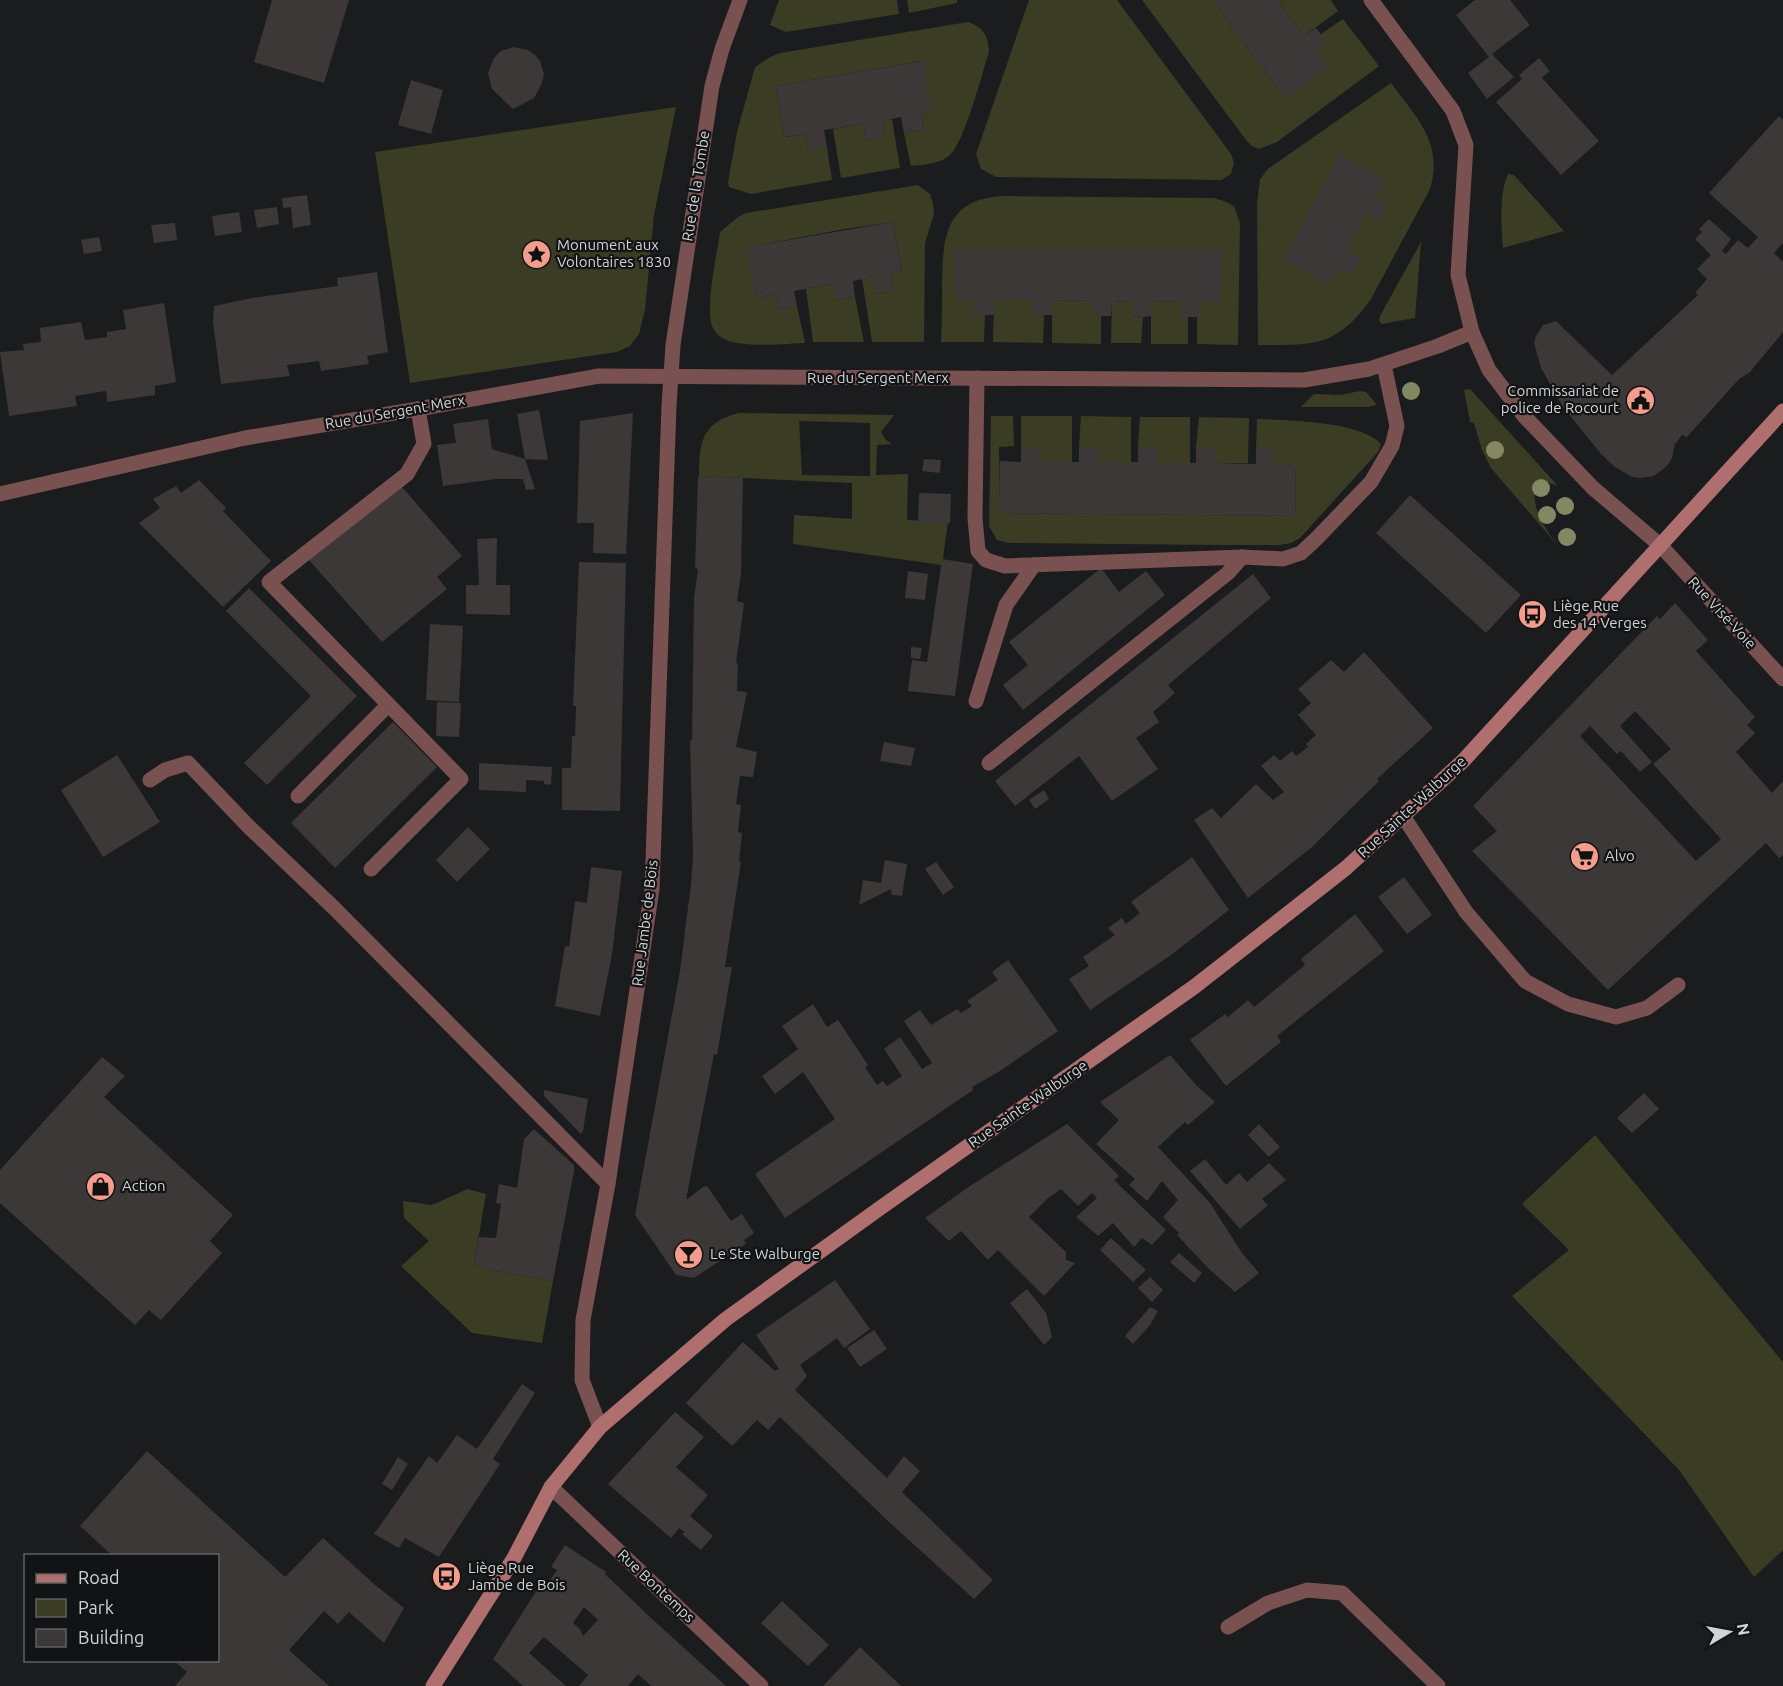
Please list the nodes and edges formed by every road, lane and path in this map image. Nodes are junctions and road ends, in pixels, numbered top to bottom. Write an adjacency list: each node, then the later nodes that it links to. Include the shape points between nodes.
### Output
1 (740, 0): 5 (street, Rue de la Tombe, via 712,86)
2 (1371, 0): 3 (street, via 1453,111 1466,145 1458,275)
3 (1472, 332): 4 (street, Rue du Sergent Merx); 10 (street, via 1489,370 1524,416 1593,488)
4 (1384, 365): 6 (street, Rue du Sergent Merx, via 1304,380); 11 (street, via 1397,426 1392,446 1371,482 1301,553 1282,559)
5 (670, 376): 6 (street, Rue du Sergent Merx); 7 (street, Rue du Sergent Merx, via 599,376); 22 (street, Rue Jambe de Bois, via 652,889)
6 (977, 378): 12 (street, via 978,551 986,560 1005,566)
7 (417, 409): 9 (street, Rue du Sergent Merx, via 244,438); 15 (street, via 424,444 407,474 269,582)
8 (1783, 411): 10 (main road, Rue Sainte-Walburge)
9 (0, 494)
10 (1660, 546): 13 (street, Rue Visé-Voie); 19 (main road, Rue Sainte-Walburge, via 1463,761)
11 (1242, 557): 12 (street); 16 (street, via 1228,573)
12 (1034, 566): 14 (street, via 1006,605)
13 (1783, 679)
14 (976, 701)
15 (388, 705): 18 (street); 20 (street, via 461,779)
16 (989, 762)
17 (150, 780): 22 (street, via 165,770 188,764)
18 (298, 796)
19 (1403, 816): 21 (street, via 1466,912 1525,981 1568,1004 1616,1017 1647,1008); 23 (main road, Rue Sainte-Walburge, via 1346,868 1194,987 726,1319)
20 (371, 870)
21 (1678, 985)
22 (608, 1184): 23 (street, Rue Jambe de Bois, via 583,1320 582,1380)
23 (600, 1427): 24 (main road, Rue Sainte-Walburge)
24 (550, 1487): 26 (main road, Rue Sainte-Walburge, via 514,1558); 27 (street, Rue Bontemps)
25 (1227, 1627): 28 (street, via 1268,1603 1307,1590 1342,1593)
26 (433, 1686)
27 (761, 1686)
28 (1438, 1686)

